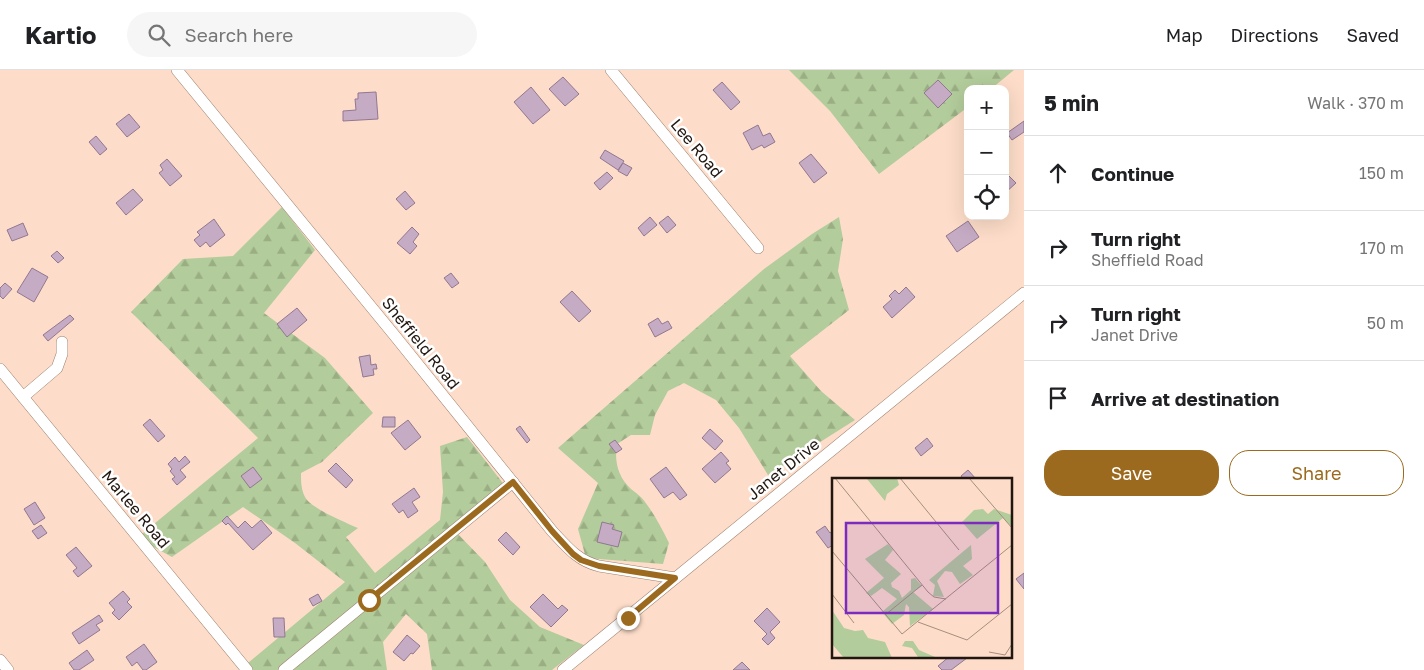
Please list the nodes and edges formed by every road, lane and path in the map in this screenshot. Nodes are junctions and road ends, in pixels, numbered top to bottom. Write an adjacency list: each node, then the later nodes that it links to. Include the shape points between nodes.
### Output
1 (177, 70): 8 (street, Sheffield Road)
2 (611, 70): 3 (street, Lee Road)
3 (758, 248)
4 (1024, 293): 9 (street, Janet Drive)
5 (62, 342): 7 (street, via 57,368)
6 (0, 369): 7 (street, Marlee Road)
7 (23, 397): 12 (street, Marlee Road)
8 (513, 482): 9 (street, Sheffield Road, via 552,531 581,560 599,566); 13 (street)
9 (675, 578): 14 (street, Janet Drive)
10 (0, 660): 11 (street)
11 (8, 670)
12 (247, 670)
13 (284, 670)
14 (563, 670)

